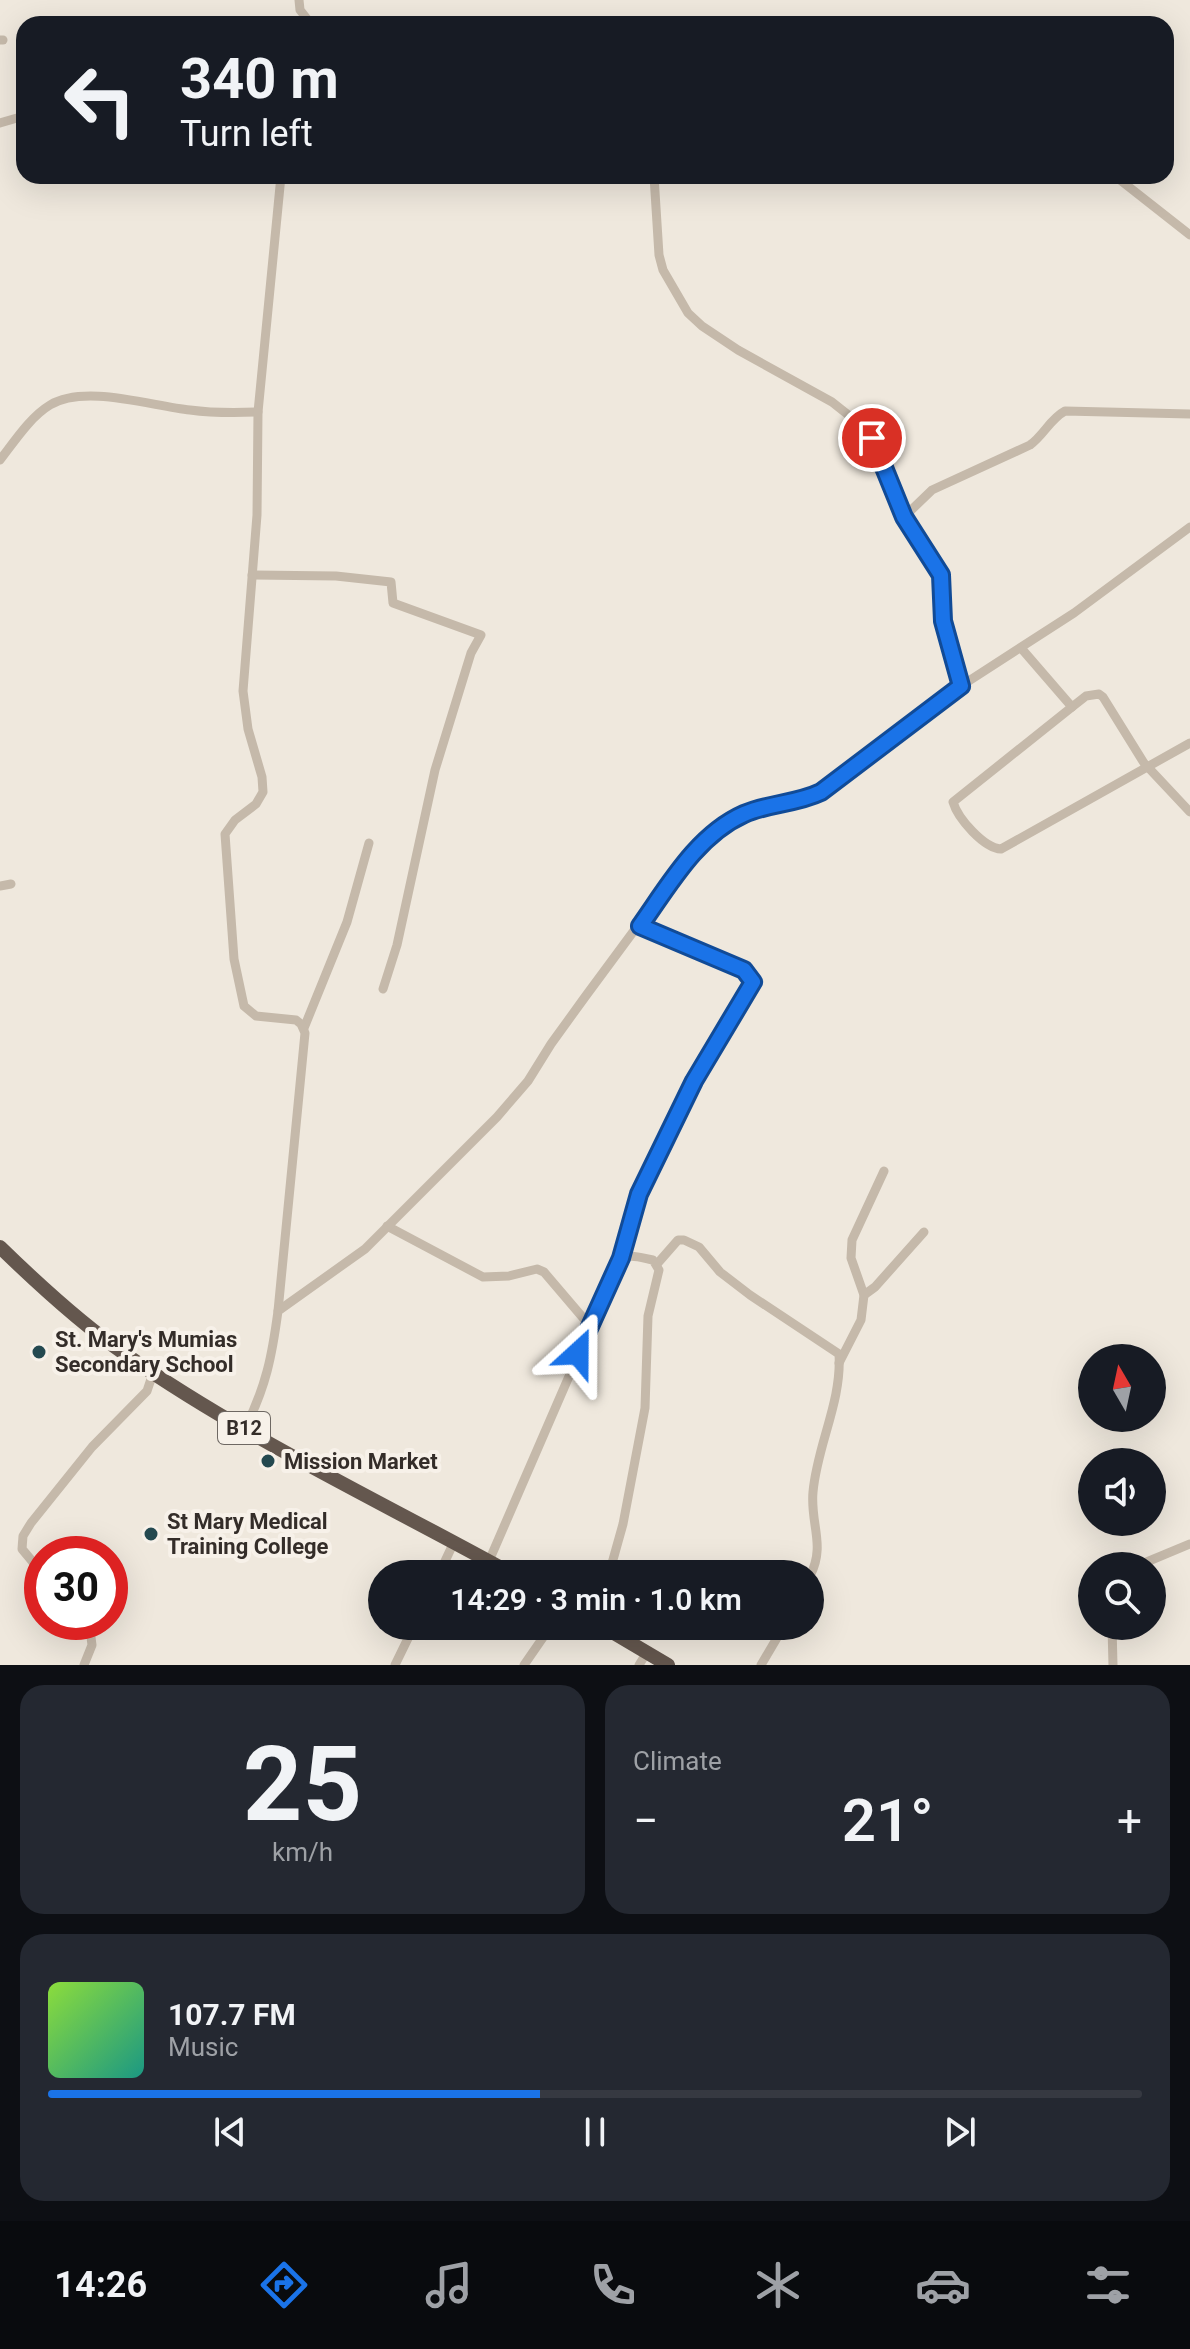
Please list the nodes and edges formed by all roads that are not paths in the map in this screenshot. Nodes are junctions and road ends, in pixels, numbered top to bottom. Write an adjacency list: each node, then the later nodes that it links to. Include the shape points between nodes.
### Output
1 (280, 184): 5 (street)
2 (655, 184): 8 (street, via 659,255 688,313 713,335 832,402 861,425 874,441)
3 (1125, 184): 4 (street)
4 (1190, 235)
5 (258, 412): 7 (street, via 203,412 74,397 39,413); 10 (street)
6 (1190, 414): 8 (street, via 1065,411 1030,445 932,490)
7 (0, 460)
8 (904, 517): 12 (street, via 941,575 943,621)
9 (1190, 527): 11 (street)
10 (252, 575): 21 (street, via 391,582 393,603 481,635 435,770); 22 (street, via 243,701 263,792 225,834 234,959 249,1013 296,1020)
11 (1021, 648): 12 (street); 13 (street)
12 (961, 686): 20 (street, via 821,792 757,809 715,831 684,863)
13 (1072, 707): 15 (street, via 1086,696 1103,697); 15 (street, via 953,802 991,847 1001,849)
14 (1190, 743): 15 (street)
15 (1148, 767): 16 (street)
16 (1190, 812)
17 (369, 843): 22 (street, via 347,922)
18 (11, 884): 19 (street)
19 (0, 886)
20 (640, 926): 24 (street, via 521,1090); 27 (street, via 744,970 753,982 694,1081 639,1194)
21 (383, 989)
22 (304, 1028): 30 (street)
23 (884, 1171): 29 (street, via 852,1240 851,1258)
24 (387, 1226): 30 (street, via 365,1249); 31 (street, via 483,1277 544,1272)
25 (924, 1232): 29 (street)
26 (0, 1247): 33 (highway, B12, via 67,1309)
27 (621, 1258): 28 (street); 31 (street)
28 (657, 1264): 32 (street, via 680,1239 699,1247 720,1272 836,1351); 42 (street, via 648,1316 645,1408)
29 (864, 1295): 32 (street, via 861,1320)
30 (278, 1311): 34 (street, via 262,1395)
31 (590, 1326): 41 (street)
32 (838, 1366): 43 (street, via 835,1405 813,1489)
33 (153, 1373): 34 (highway, B12); 35 (street, via 147,1391 92,1447)
34 (245, 1428): 36 (highway, B12)
35 (25, 1536)
36 (454, 1542): 39 (street); 40 (highway, B12)
37 (1190, 1544): 38 (street)
38 (1166, 1554)
39 (446, 1560)
40 (487, 1560)
41 (489, 1560)
42 (613, 1560)
43 (817, 1560)
44 (91, 1640): 51 (street)
45 (407, 1640): 52 (street)
46 (541, 1640): 53 (street)
47 (619, 1640): 50 (highway)
48 (776, 1640): 55 (street)
49 (1112, 1640): 56 (street)
50 (643, 1659): 54 (highway)
51 (84, 1665)
52 (395, 1665)
53 (524, 1665)
54 (668, 1665)
55 (761, 1665)
56 (1113, 1665)

